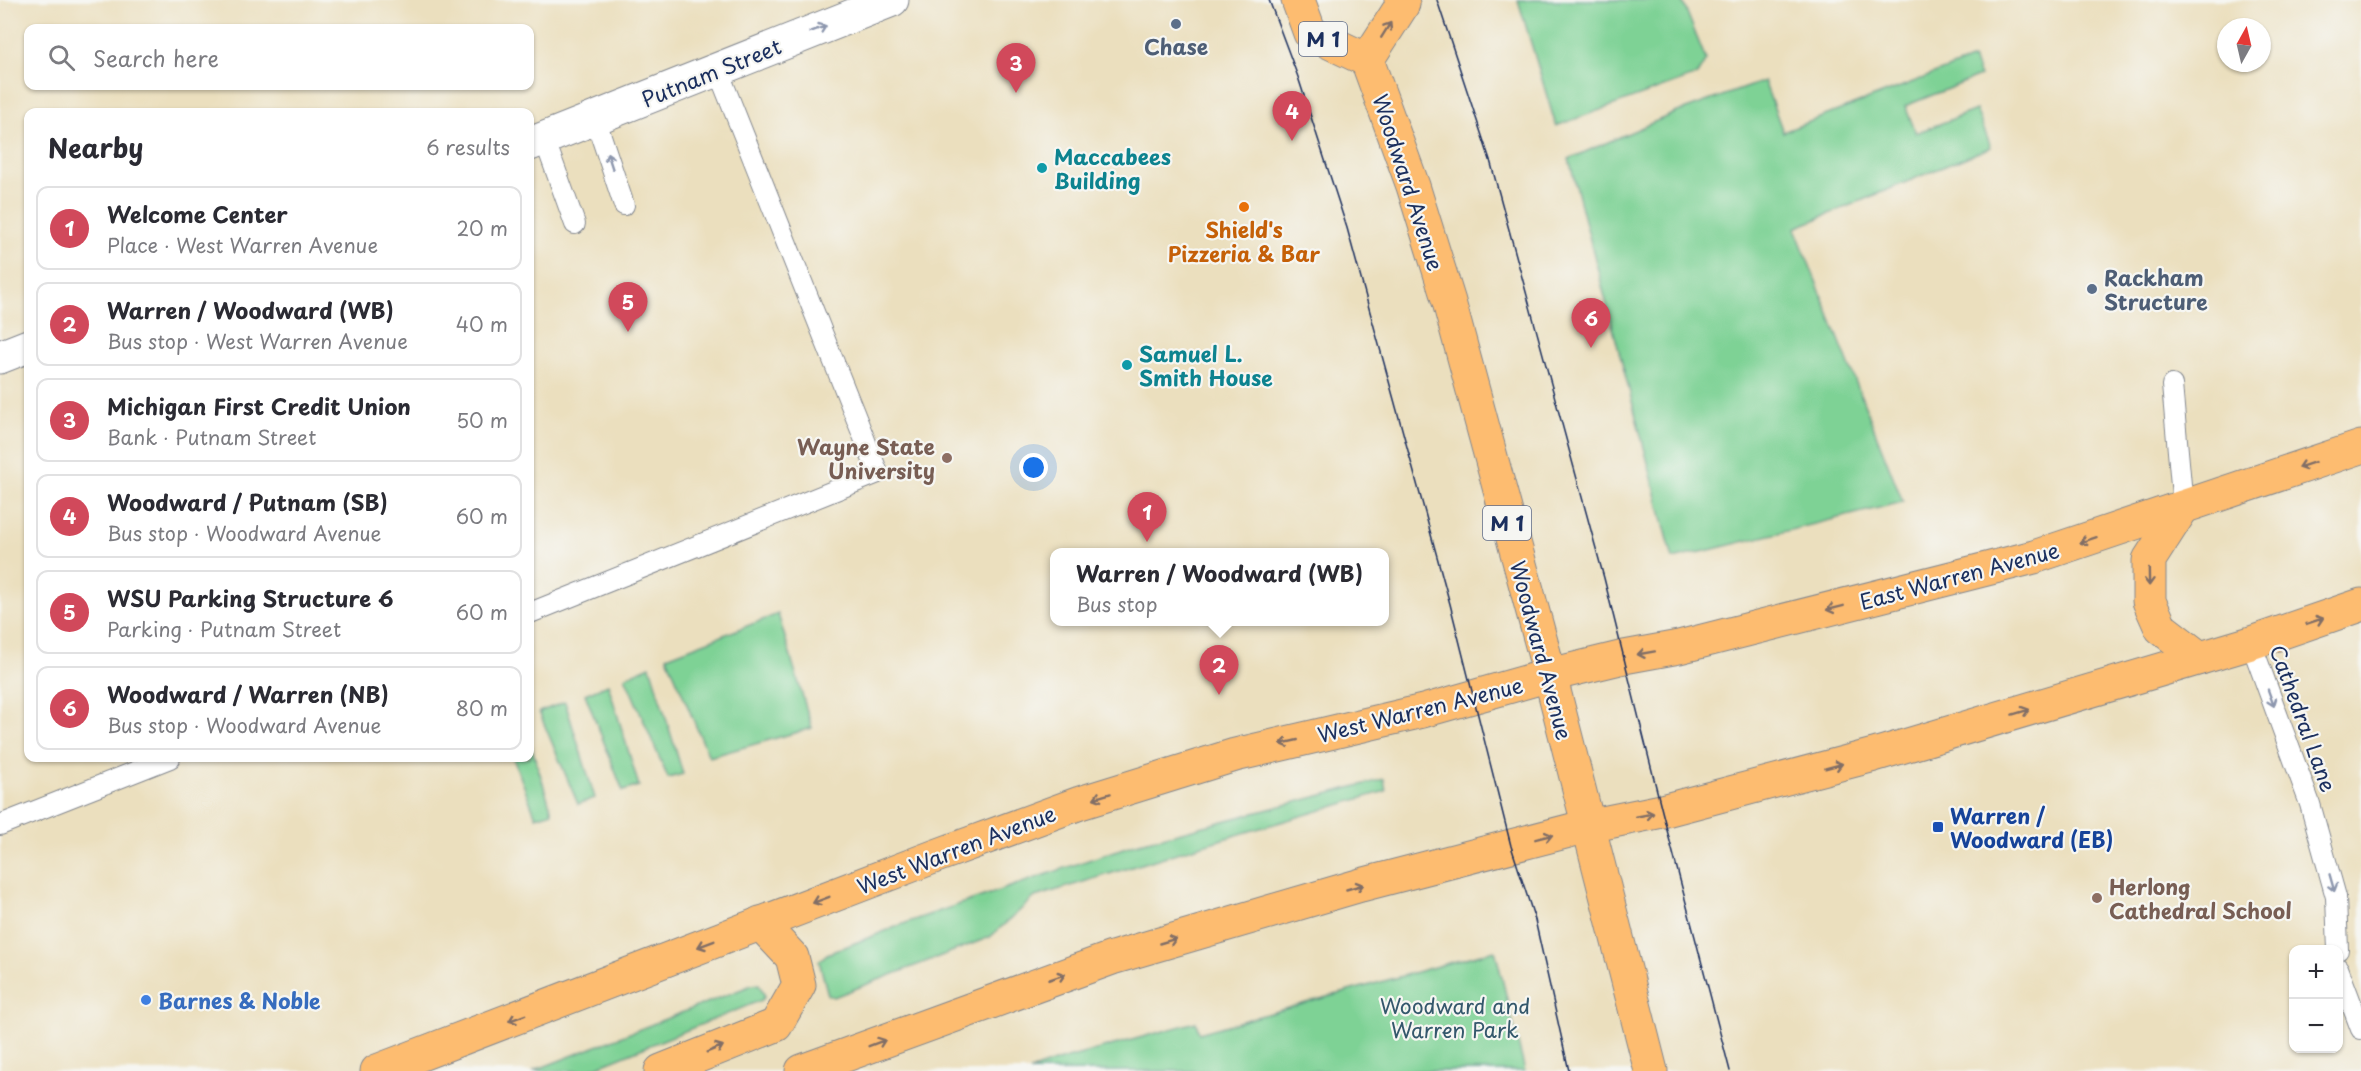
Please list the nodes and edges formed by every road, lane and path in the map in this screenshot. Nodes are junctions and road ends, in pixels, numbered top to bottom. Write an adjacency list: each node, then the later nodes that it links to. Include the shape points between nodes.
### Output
1 (892, 0): 5 (street, Putnam Street, one-way to 1)
2 (1298, 0): 4 (main road, M 1, via 1310,33)
3 (1401, 0): 4 (main road, M 1, one-way to 3, via 1403,4)
4 (1367, 60): 19 (main road, Woodward Avenue / M 1, via 1410,176 1445,292)
5 (717, 68): 6 (street, Putnam Street); 16 (lane, via 878,473)
6 (595, 118): 7 (street, Putnam Street); 8 (lane, one-way to 6)
7 (537, 141): 9 (lane)
8 (624, 205)
9 (575, 224)
10 (24, 348): 11 (street)
11 (0, 357)
12 (2172, 385): 14 (lane)
13 (2361, 447): 14 (main road, East Warren Avenue, one-way to 14)
14 (2183, 507): 18 (main road, one-way to 18, via 2149,560 2149,601 2161,628); 19 (main road, East Warren Avenue, one-way to 19, via 2034,557 1679,647)
15 (2361, 605): 17 (main road, one-way to 15)
16 (534, 611)
17 (2251, 643): 18 (main road); 24 (lane, Cathedral Lane, one-way to 24, via 2325,856 2336,897)
18 (2200, 658): 22 (main road, one-way to 18, via 1844,764)
19 (1550, 675): 22 (main road, Woodward Avenue / M 1); 23 (main road, West Warren Avenue, one-way to 23, via 1423,711 1235,755 1080,803)
20 (160, 762): 21 (lane)
21 (0, 825)
22 (1588, 826): 29 (main road, one-way to 22, via 1112,958 1360,885); 30 (main road, Woodward Avenue / M 1)
23 (760, 923): 27 (main road, West Warren Avenue, one-way to 27); 28 (main road, one-way to 23, via 776,1025 799,985 792,957)
24 (2338, 945)
25 (2343, 981): 26 (lane)
26 (2361, 1029)
27 (377, 1071)
28 (661, 1071)
29 (802, 1071)
30 (1652, 1071)

